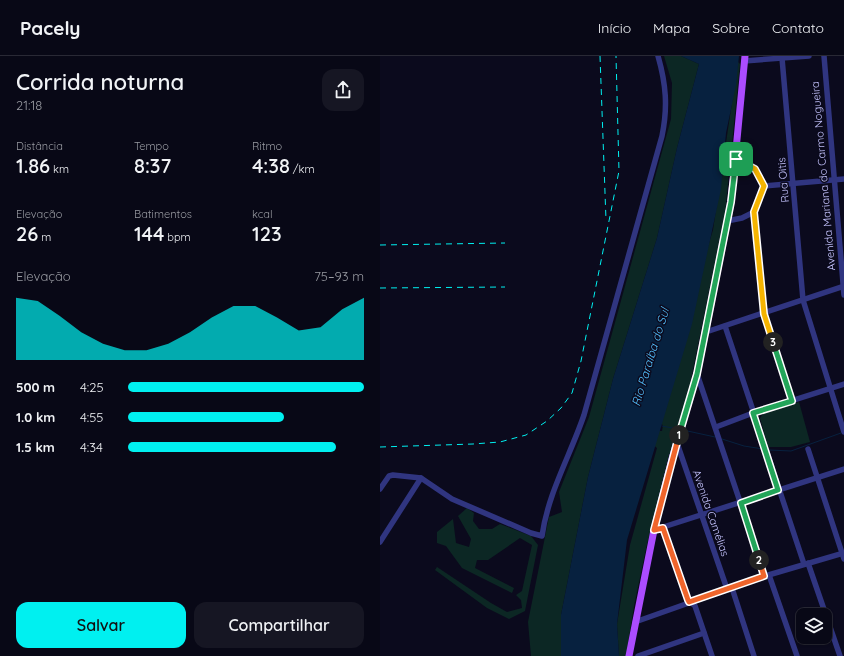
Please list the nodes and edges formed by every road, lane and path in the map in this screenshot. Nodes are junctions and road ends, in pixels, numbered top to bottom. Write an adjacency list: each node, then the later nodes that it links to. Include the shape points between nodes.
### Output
1 (658, 56): 30 (street, via 667,100 662,136 584,415 551,495 542,536 452,499)
2 (808, 56): 4 (street)
3 (824, 56): 8 (street, Avenida Mariana do Carmo Nogueira)
4 (782, 58): 5 (street); 9 (street, Rua Oitis)
5 (745, 59): 6 (main road)
6 (736, 159): 10 (street, via 755,169); 12 (main road)
7 (844, 179): 8 (street)
8 (834, 180): 9 (street); 13 (street, Avenida Mariana do Carmo Nogueira)
9 (793, 183): 10 (street); 15 (street, Rua Oitis)
10 (764, 186): 11 (street)
11 (754, 212): 12 (street); 16 (street)
12 (727, 222): 18 (main road)
13 (843, 287): 14 (street, Avenida Mariana do Carmo Nogueira); 15 (street)
14 (844, 295)
15 (803, 300): 16 (street); 21 (street, Rua Oitis)
16 (764, 314): 17 (street); 22 (street)
17 (725, 326): 18 (street); 23 (street)
18 (706, 332): 19 (main road)
19 (697, 374): 24 (street); 26 (main road)
20 (844, 384): 21 (street)
21 (831, 389): 22 (street); 25 (street, Rua Oitis)
22 (792, 401): 23 (street)
23 (753, 413): 24 (street); 32 (street)
24 (716, 427): 33 (street)
25 (844, 432)
26 (677, 442): 34 (street, Avenida Camélias); 36 (main road)
27 (808, 449): 29 (street)
28 (844, 468): 29 (street)
29 (817, 477): 32 (street); 38 (street)
30 (421, 478): 31 (street, via 389,476); 37 (street)
31 (380, 490)
32 (778, 490): 33 (street); 39 (street)
33 (741, 503): 34 (street); 40 (street)
34 (702, 516): 35 (street); 41 (street, Avenida Camélias)
35 (663, 528): 36 (street); 42 (street)
36 (654, 530): 43 (main road)
37 (380, 542)
38 (843, 555): 39 (street)
39 (806, 563): 40 (street); 50 (street)
40 (767, 575): 41 (street); 49 (street)
41 (730, 588): 42 (street); 48 (street, Avenida Camélias)
42 (689, 602): 43 (street); 44 (street, via 696,606)
43 (635, 622): 45 (main road)
44 (704, 633): 46 (street); 47 (street)
45 (629, 656)
46 (638, 656)
47 (712, 656)
48 (754, 656)
49 (797, 656)
50 (840, 656)

